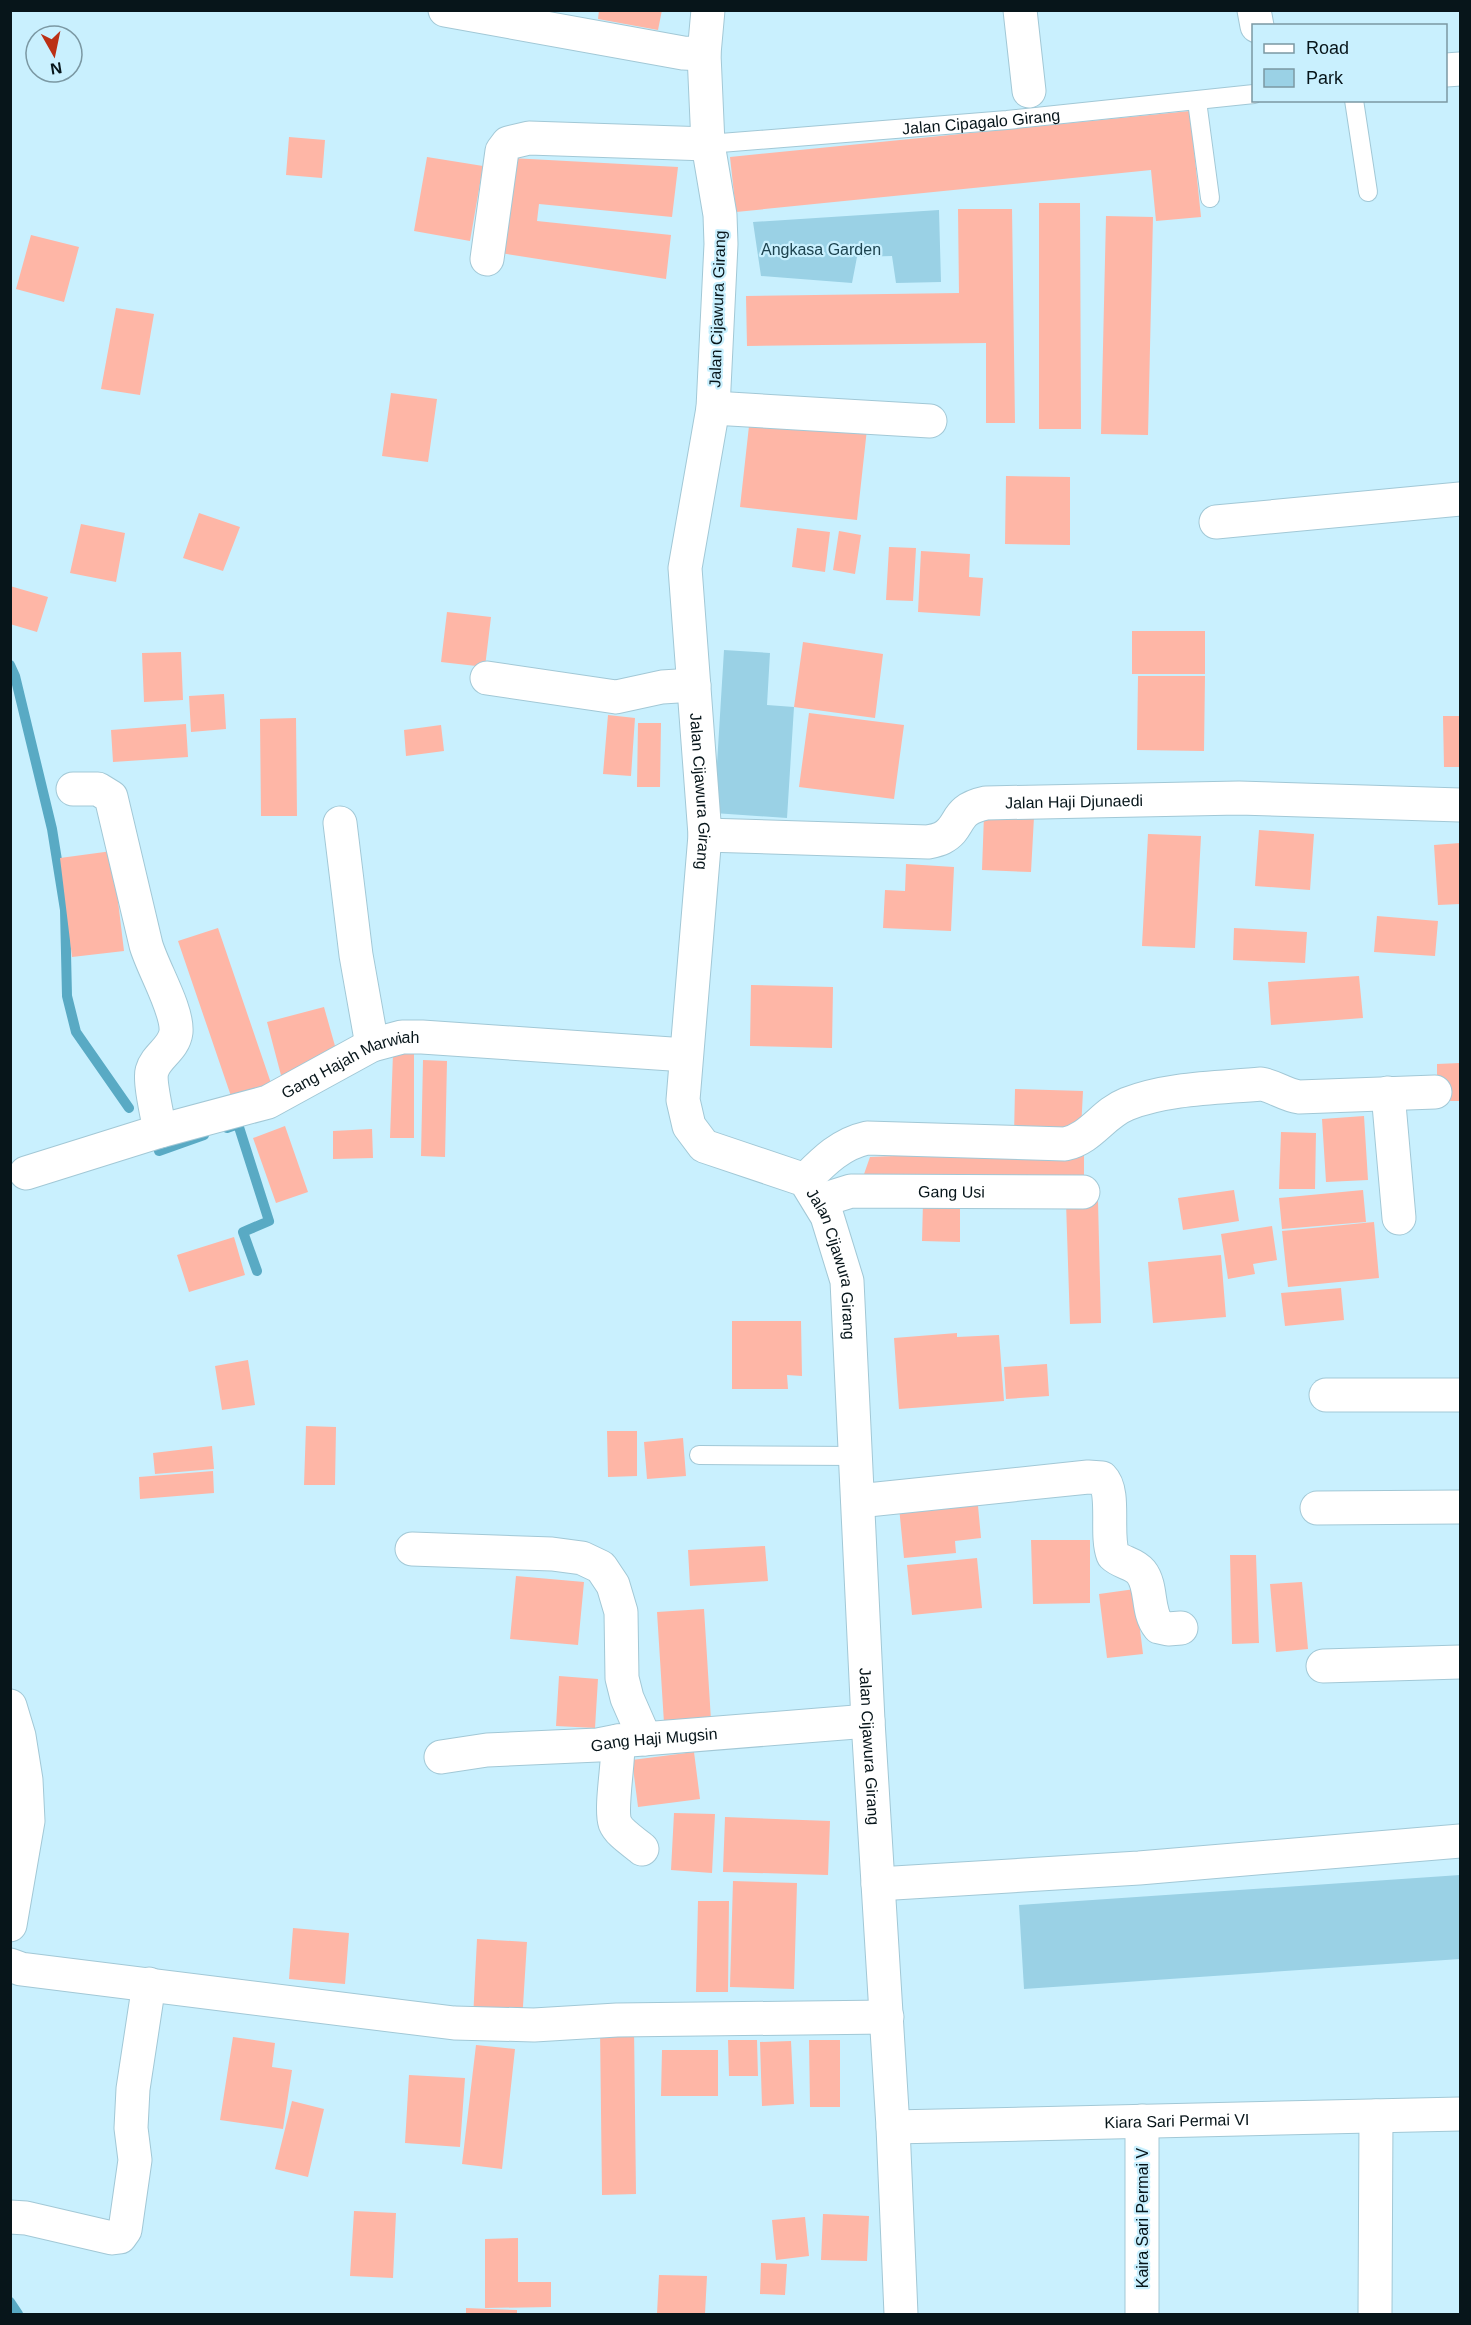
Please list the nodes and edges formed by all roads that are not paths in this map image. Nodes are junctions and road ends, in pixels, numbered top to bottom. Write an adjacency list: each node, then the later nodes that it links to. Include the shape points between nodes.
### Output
1 (445, 10): 4 (street)
2 (708, 10): 4 (street, Jalan Cijawura Girang)
3 (1020, 10): 5 (street)
4 (704, 54): 9 (street, Jalan Cijawura Girang)
5 (1029, 90)
6 (1252, 94): 7 (lane, Jalan Cipagalo Girang)
7 (1197, 101): 9 (lane, Jalan Cipagalo Girang); 11 (lane)
8 (1354, 102): 10 (lane)
9 (708, 144): 12 (street, via 528,138 508,143 502,151); 13 (street, Jalan Cijawura Girang, via 721,244)
10 (1368, 192)
11 (1210, 198)
12 (487, 259)
13 (713, 408): 14 (street); 18 (street, Jalan Cijawura Girang, via 685,568)
14 (930, 421)
15 (1461, 499): 16 (street)
16 (1216, 522)
17 (487, 678): 18 (street, via 616,697)
18 (694, 685): 22 (street, Jalan Cijawura Girang)
19 (73, 789): 27 (street, via 98,789 111,797 146,945 175,1017 176,1034 151,1074)
20 (1461, 804): 22 (street, Jalan Haji Djunaedi, via 1239,798 986,803 965,810 950,832 928,842)
21 (340, 823): 23 (street)
22 (705, 835): 24 (street, Jalan Cijawura Girang)
23 (372, 1045): 24 (street, Gang Hajah Marwiah, via 402,1037 422,1037); 27 (street, Gang Hajah Marwiah, via 268,1102)
24 (686, 1055): 29 (street, Jalan Cijawura Girang, via 683,1100 689,1126 704,1146)
25 (1435, 1092): 26 (street)
26 (1388, 1094): 29 (street, via 1299,1097 1261,1084 1171,1093 1125,1105 1084,1137 1065,1143 867,1138 826,1157); 31 (street)
27 (160, 1131): 28 (street, Gang Hajah Marwiah)
28 (26, 1173)
29 (812, 1190): 30 (street, Gang Usi); 35 (street, Jalan Cijawura Girang, via 827,1216 847,1281)
30 (1083, 1192)
31 (1399, 1218)
32 (1326, 1395): 33 (street)
33 (1461, 1395)
34 (699, 1455): 35 (lane)
35 (856, 1456): 36 (street, Jalan Cijawura Girang)
36 (858, 1501): 40 (street, via 1102,1478 1108,1491 1113,1555 1145,1578 1159,1627); 44 (street, Jalan Cijawura Girang)
37 (1461, 1507): 38 (street)
38 (1317, 1509)
39 (412, 1549): 45 (street, via 552,1554 582,1558 601,1566 613,1585 621,1612 622,1678)
40 (1181, 1628)
41 (1461, 1662): 42 (street)
42 (1323, 1666)
43 (10, 1706): 50 (street, via 26,1780 28,1821)
44 (868, 1721): 45 (street, Gang Haji Mugsin); 49 (street, Jalan Cijawura Girang)
45 (632, 1740): 46 (street, Gang Haji Mugsin); 48 (street, via 619,1757 615,1823)
46 (441, 1757)
47 (1461, 1842): 49 (street)
48 (642, 1849)
49 (878, 1884): 53 (street, Jalan Cijawura Girang)
50 (10, 1925)
51 (10, 1965): 52 (street)
52 (149, 1984): 53 (street, via 454,2023 534,2025 617,2020); 58 (street, via 133,2089 131,2127 135,2160 125,2230 120,2237 112,2238)
53 (887, 2017): 57 (street, Jalan Cijawura Girang)
54 (1461, 2114): 55 (street, Kiara Sari Permai VI)
55 (1376, 2116): 56 (street, Kiara Sari Permai VI); 61 (street)
56 (1142, 2121): 57 (street, Kiara Sari Permai VI); 60 (street, Kaira Sari Permai V)
57 (893, 2127): 59 (street, Jalan Cijawura Girang)
58 (10, 2217)
59 (901, 2314)
60 (1142, 2314)
61 (1374, 2314)

